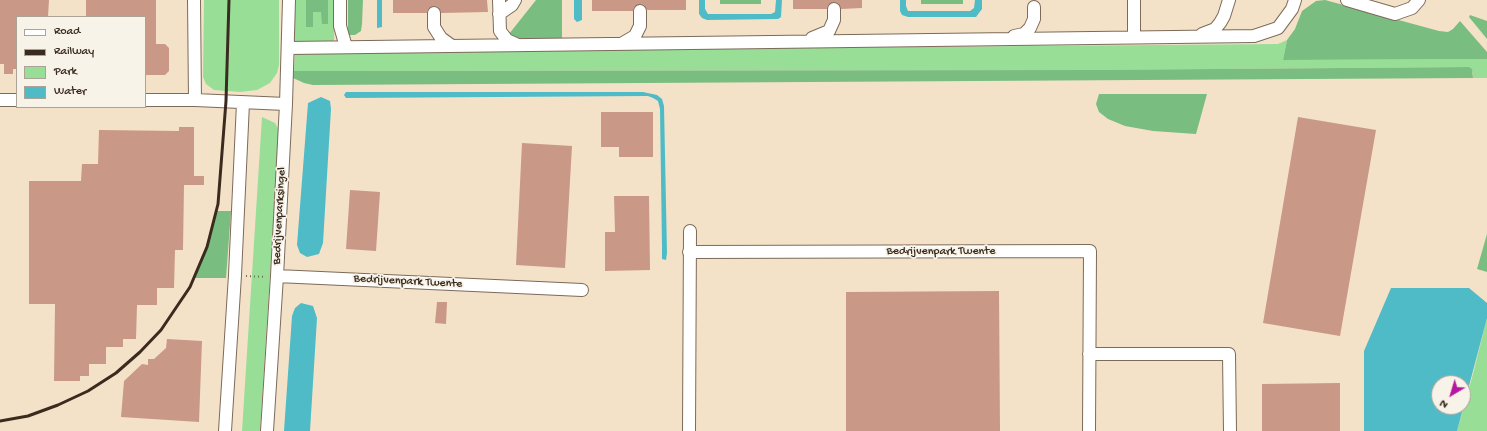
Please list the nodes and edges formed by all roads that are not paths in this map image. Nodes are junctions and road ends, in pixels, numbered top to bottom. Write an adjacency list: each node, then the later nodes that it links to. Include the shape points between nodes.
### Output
1 (194, 0): 30 (street)
2 (288, 0): 26 (street, Bedrijvenparksingel)
3 (340, 0): 25 (street, via 340,26)
4 (500, 0): 15 (street)
5 (515, 0): 15 (street)
6 (1134, 0): 17 (street)
7 (1229, 0): 18 (street, via 1224,16 1215,29)
8 (1295, 0): 18 (street, via 1292,10 1278,28 1254,36)
9 (1348, 0): 10 (street, via 1395,14 1412,8)
10 (1419, 0)
11 (1034, 7): 19 (street, via 1034,19 1030,28 1024,34)
12 (834, 9): 20 (street, via 834,20 829,31)
13 (640, 11): 21 (street, via 640,26 635,36)
14 (434, 13): 23 (street, via 434,27 441,38)
15 (499, 14): 16 (street)
16 (500, 30): 22 (street, via 507,40); 24 (street, via 489,41)
17 (1134, 36): 18 (street); 19 (street)
18 (1197, 36)
19 (1007, 38): 20 (street)
20 (799, 41): 21 (street)
21 (622, 44): 22 (street)
22 (518, 45): 24 (street)
23 (452, 46): 24 (street); 25 (street)
24 (476, 46)
25 (346, 47): 26 (street)
26 (288, 48): 32 (street, Bedrijvenparksingel)
27 (0, 100): 28 (street)
28 (16, 100)
29 (146, 100): 30 (street)
30 (195, 100): 31 (street)
31 (243, 103): 32 (street); 38 (street)
32 (286, 104): 35 (street, Bedrijvenparksingel)
33 (690, 231): 34 (street)
34 (689, 252): 37 (street, Bedrijvenpark Twente, via 1090,250); 40 (street)
35 (278, 276): 36 (street, Bedrijvenpark Twente); 39 (street, Bedrijvenparksingel)
36 (582, 290)
37 (1089, 354): 41 (street, Bedrijvenpark Twente); 42 (street, via 1229,354)
38 (225, 431)
39 (267, 431)
40 (689, 431)
41 (1089, 431)
42 (1230, 431)

